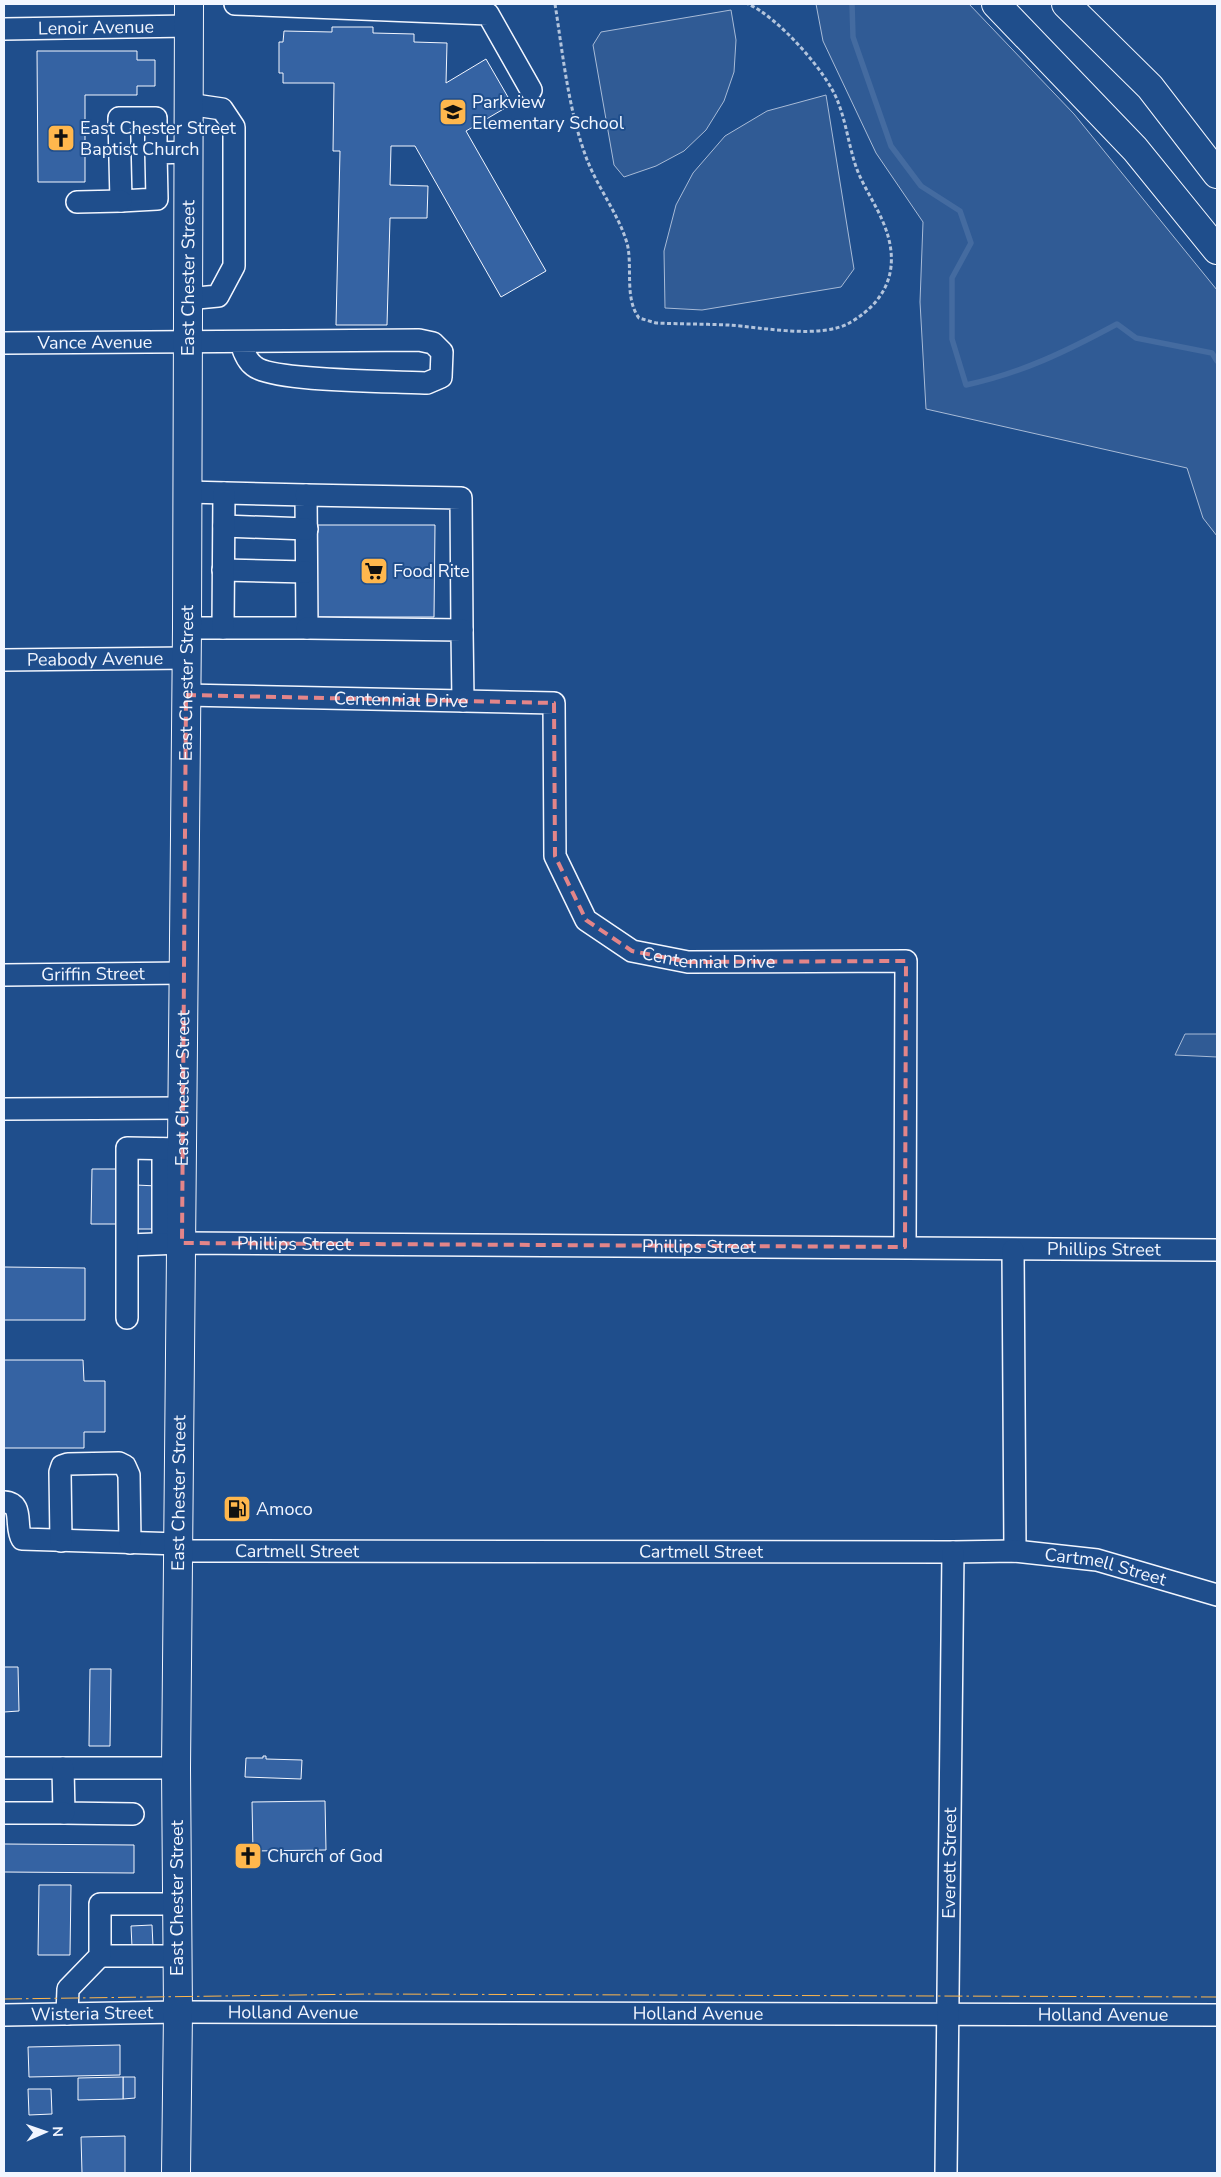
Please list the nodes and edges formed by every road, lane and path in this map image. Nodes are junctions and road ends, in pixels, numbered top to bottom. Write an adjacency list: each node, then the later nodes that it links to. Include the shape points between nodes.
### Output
1 (234, 4): 8 (street, via 488,14)
2 (555, 4): 3 (path, via 578,134 593,174 627,243 632,304 639,318 665,323 807,330 837,328 862,315 886,287 892,262 889,238 858,171 839,104 824,73 790,37)
3 (748, 4)
4 (996, 4): 17 (main road, via 1135,148)
5 (1066, 4): 12 (main road, via 1150,87)
6 (189, 15): 7 (street, Lenoir Avenue); 9 (main road, East Chester Street)
7 (4, 29)
8 (531, 90)
9 (188, 104): 10 (main road, East Chester Street); 18 (street, via 222,109 234,127 234,266 218,296)
10 (188, 152): 11 (street); 13 (main road, East Chester Street)
11 (156, 153): 14 (street); 15 (street, via 156,118 119,118)
12 (1217, 174)
13 (188, 198): 14 (street); 18 (main road, East Chester Street)
14 (157, 199): 15 (street)
15 (120, 201): 16 (street)
16 (77, 202)
17 (1217, 250)
18 (188, 299): 19 (main road, East Chester Street)
19 (187, 340): 20 (street, Vance Avenue); 21 (street, Vance Avenue); 22 (main road, East Chester Street)
20 (4, 343)
21 (241, 343): 21 (street, Vance Avenue, via 254,367 291,377 427,383 441,376 442,352 433,343 419,340)
22 (187, 492): 23 (street); 29 (main road, East Chester Street)
23 (224, 493): 24 (street); 25 (street)
24 (306, 495): 26 (street); 32 (street, via 461,498)
25 (224, 526): 26 (street); 27 (street)
26 (306, 529): 28 (street)
27 (223, 570): 28 (street); 30 (street)
28 (306, 572): 31 (street)
29 (188, 628): 30 (street); 33 (main road, East Chester Street)
30 (223, 628): 31 (street)
31 (307, 628): 32 (street)
32 (462, 630): 36 (street)
33 (187, 658): 34 (street, Peabody Avenue); 35 (main road, East Chester Street)
34 (4, 660)
35 (186, 695): 36 (street, Centennial Drive); 37 (main road, East Chester Street)
36 (464, 701): 44 (street, Centennial Drive, via 554,703 555,856 586,920 632,951 688,962 906,961)
37 (183, 973): 38 (street, Griffin Street); 39 (main road, East Chester Street)
38 (4, 975)
39 (182, 1108): 40 (street); 41 (main road, East Chester Street)
40 (4, 1109)
41 (172, 1149): 42 (main road, East Chester Street); 43 (street, via 128,1148)
42 (172, 1243): 43 (street, Phillips Street); 44 (street, Phillips Street); 51 (main road, East Chester Street)
43 (128, 1245): 47 (street)
44 (905, 1248): 45 (street, Phillips Street)
45 (1013, 1250): 46 (street, Phillips Street); 52 (street)
46 (1217, 1250)
47 (127, 1318)
48 (4, 1502): 49 (street, Cartmell Street, via 17,1507 22,1539)
49 (61, 1541): 50 (street, Cartmell Street); 50 (street, via 62,1466 119,1463 129,1475)
50 (130, 1543): 51 (street, Cartmell Street)
51 (179, 1548): 53 (street, Cartmell Street); 57 (main road, East Chester Street)
52 (1015, 1551): 53 (street, Cartmell Street); 54 (street, Cartmell Street, via 1096,1560)
53 (953, 1552): 66 (street, Everett Street)
54 (1217, 1595)
55 (4, 1768): 56 (street)
56 (63, 1768): 57 (street); 59 (street)
57 (176, 1768): 61 (main road, East Chester Street)
58 (4, 1813): 59 (street)
59 (64, 1813): 60 (street)
60 (133, 1814)
61 (177, 1904): 62 (street, via 100,1904); 63 (main road, East Chester Street)
62 (100, 1956): 63 (street); 65 (street, via 68,1989)
63 (177, 1956): 64 (main road, East Chester Street)
64 (178, 2012): 65 (street, Wisteria Street); 66 (street, Holland Avenue); 69 (main road, East Chester Street)
65 (67, 2014): 67 (street, Wisteria Street)
66 (947, 2014): 68 (street, Holland Avenue); 70 (street, Everett Street)
67 (4, 2015)
68 (1217, 2015)
69 (176, 2173)
70 (946, 2173)

